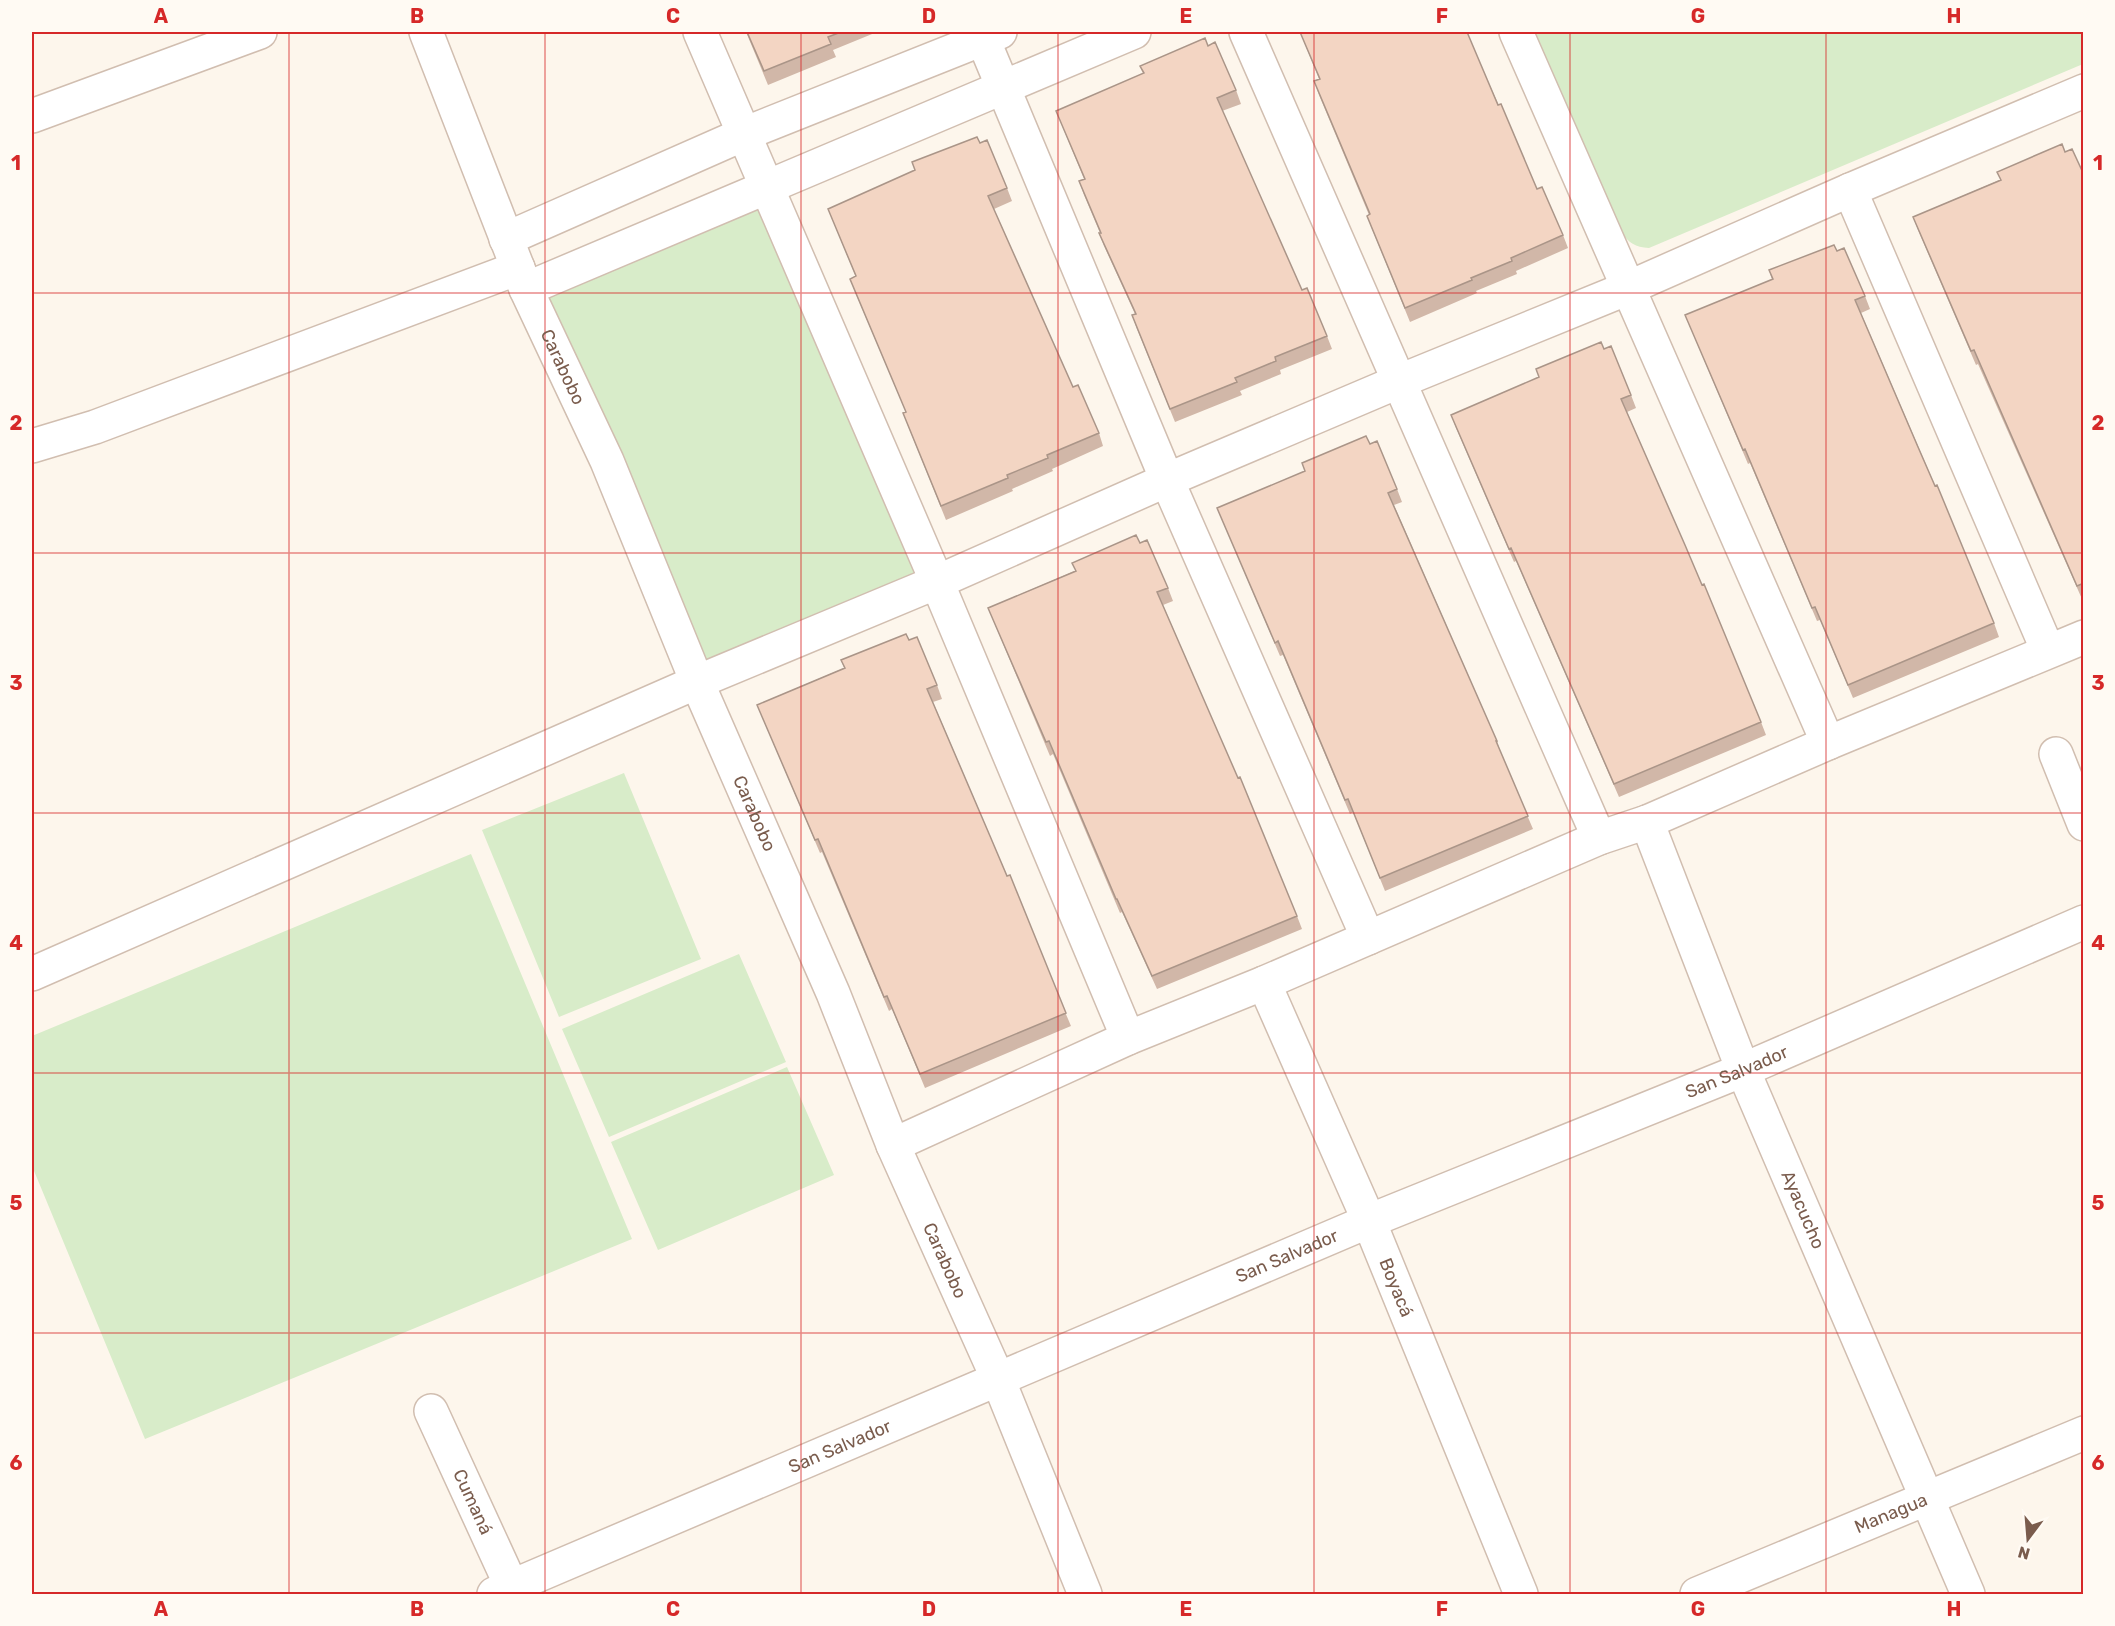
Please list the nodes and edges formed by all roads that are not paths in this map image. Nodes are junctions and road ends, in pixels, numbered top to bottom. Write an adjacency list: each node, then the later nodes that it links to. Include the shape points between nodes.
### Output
1 (260, 32): 10 (street)
2 (426, 32): 14 (street, Carabobo)
3 (700, 32): 11 (street)
4 (1134, 32): 8 (street)
5 (1246, 32): 16 (street)
6 (1515, 32): 15 (street)
7 (988, 34): 8 (street); 11 (street)
8 (1003, 85): 12 (street); 18 (street)
9 (2084, 91): 13 (street)
10 (32, 116)
11 (744, 134): 12 (street); 14 (street)
12 (766, 187): 14 (street); 19 (street)
13 (1850, 190): 15 (street); 21 (street)
14 (517, 265): 17 (street, via 95,427); 22 (street, Carabobo, via 607,462)
15 (1628, 288): 16 (street); 23 (street)
16 (1400, 381): 18 (street); 27 (street)
17 (32, 446)
18 (1167, 480): 19 (street); 29 (street)
19 (937, 582): 22 (street); 32 (street)
20 (2084, 637): 21 (street)
21 (2048, 651): 23 (street)
22 (697, 682): 30 (street); 34 (street, Carabobo, via 833,993)
23 (1828, 743): 25 (street)
24 (2056, 754): 26 (street)
25 (1647, 822): 27 (street); 33 (street, Ayacucho)
26 (2084, 824)
27 (1599, 838): 29 (street)
28 (2084, 922): 33 (street, San Salvador)
29 (1368, 938): 31 (street)
30 (32, 974)
31 (1264, 983): 32 (street); 35 (street, Boyacá)
32 (1128, 1038): 34 (street)
33 (1743, 1070): 35 (street, San Salvador); 39 (street, Ayacucho)
34 (893, 1145): 36 (street, Carabobo)
35 (1369, 1221): 36 (street, San Salvador); 42 (street, Boyacá)
36 (998, 1379): 40 (street, San Salvador); 41 (street, Carabobo)
37 (431, 1411): 40 (street, Cumaná)
38 (2084, 1432): 39 (street, Managua)
39 (1928, 1499): 43 (street, Managua); 44 (street, Ayacucho)
40 (507, 1592)
41 (1085, 1594)
42 (1521, 1594)
43 (1697, 1594)
44 (1968, 1594)

